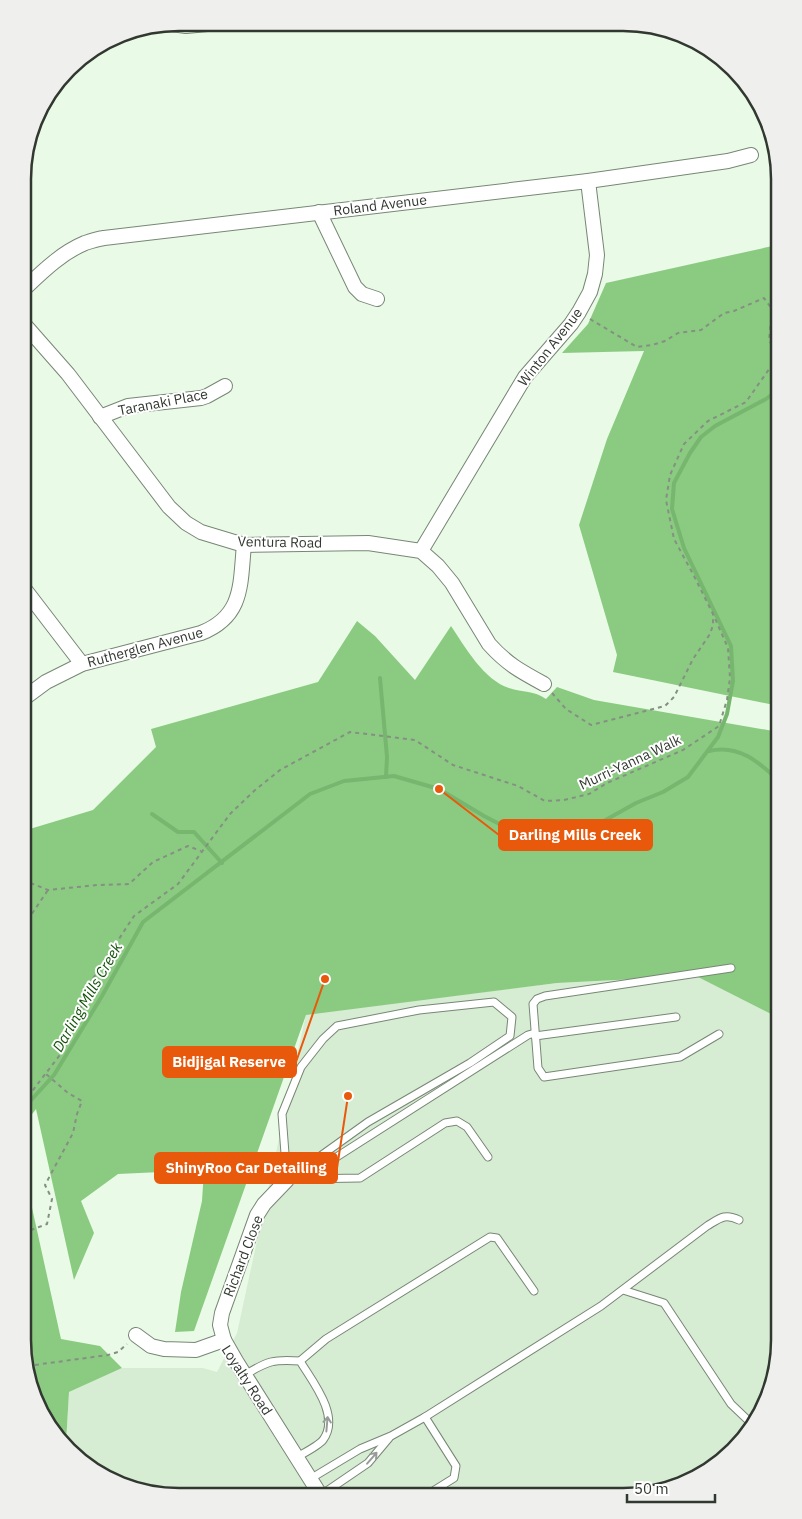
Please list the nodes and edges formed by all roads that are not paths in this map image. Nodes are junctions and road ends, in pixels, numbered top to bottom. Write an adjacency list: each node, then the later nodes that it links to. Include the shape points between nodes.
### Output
1 (751, 155): 2 (street, Roland Avenue)
2 (588, 181): 3 (street, Roland Avenue); 10 (street, Winton Avenue, via 597,255 590,292 562,335 525,377)
3 (319, 212): 4 (street, Roland Avenue, via 104,238 68,252); 5 (street, via 355,287 362,294)
4 (31, 283)
5 (377, 299)
6 (31, 332): 8 (street, Ventura Road)
7 (224, 386): 8 (street, Taranaki Place, via 200,398 128,406)
8 (100, 417): 9 (street, Ventura Road, via 178,516 201,532)
9 (244, 545): 10 (street, Ventura Road, via 368,543); 12 (street, Rutherglen Avenue, via 236,602 218,625 201,633)
10 (421, 550): 13 (street, via 452,583 488,644 512,666)
11 (31, 597): 12 (street)
12 (82, 664): 14 (street, Rutherglen Avenue)
13 (544, 684)
14 (31, 693)
15 (731, 968): 18 (lane, via 542,997 533,1004)
16 (676, 1017): 18 (lane)
17 (719, 1034): 18 (lane, via 680,1057 544,1077 538,1068)
18 (535, 1035): 20 (lane, via 528,1035)
19 (488, 1157): 20 (lane, via 467,1127 457,1121 445,1123 360,1178)
20 (302, 1179): 21 (lane)
21 (287, 1180): 21 (lane, via 368,1122 510,1036 512,1017 494,1002 419,1010 336,1026 301,1067 282,1114); 26 (street, Richard Close, via 257,1216 222,1313 220,1326)
22 (739, 1220): 23 (lane, via 730,1216 719,1218)
23 (623, 1290): 29 (lane); 30 (lane, via 664,1303 731,1404)
24 (534, 1291): 27 (lane, via 497,1238 490,1237 326,1339)
25 (136, 1335): 26 (street, Loyalty Road, via 151,1346 164,1349 196,1350)
26 (224, 1340): 28 (street, Loyalty Road)
27 (300, 1361): 28 (lane, via 280,1359 260,1365); 32 (lane, one-way to 27, via 323,1441 328,1430 322,1396)
28 (245, 1375): 32 (street, Loyalty Road)
29 (424, 1417): 31 (lane); 36 (lane, via 456,1466 454,1478)
30 (747, 1419)
31 (390, 1436): 33 (lane, via 360,1449); 35 (lane, one-way to 31, via 368,1463)
32 (297, 1457): 33 (street, Loyalty Road)
33 (310, 1479): 34 (street, Loyalty Road)
34 (316, 1488)
35 (332, 1488)
36 (438, 1488)

